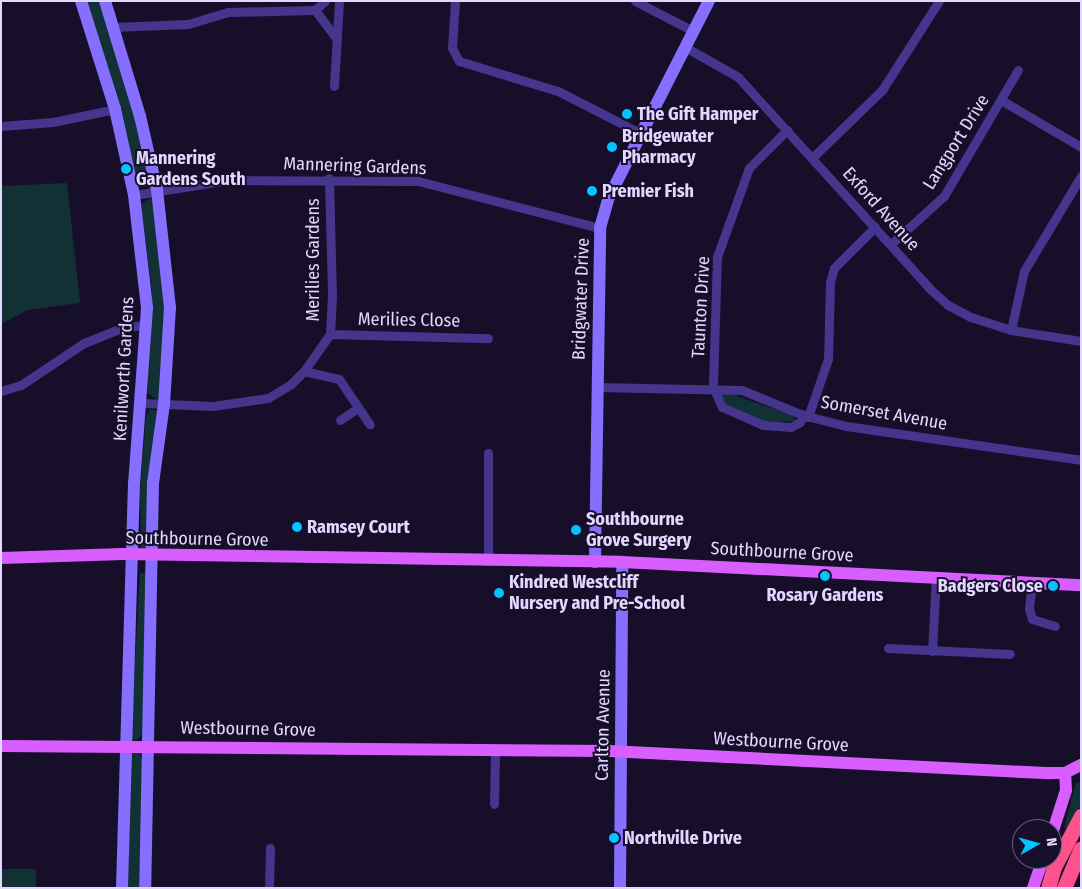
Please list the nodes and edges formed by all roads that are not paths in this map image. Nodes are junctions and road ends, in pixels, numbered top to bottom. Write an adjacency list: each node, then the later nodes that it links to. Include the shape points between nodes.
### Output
1 (81, 1): 17 (street, Kenilworth Gardens)
2 (105, 1): 10 (street)
3 (325, 1): 9 (street)
4 (339, 1): 12 (street)
5 (454, 1): 20 (street, via 452,48 459,61 558,91)
6 (635, 1): 11 (street)
7 (709, 1): 11 (street, Bridgwater Drive)
8 (939, 1): 22 (street, via 882,90)
9 (315, 10): 10 (street, via 228,12 188,24); 12 (street)
10 (114, 27): 25 (street)
11 (693, 32): 13 (street, Bridgwater Drive)
12 (337, 39): 15 (street)
13 (685, 47): 19 (street, Exford Avenue, via 738,77); 20 (street, Bridgwater Drive)
14 (1018, 70): 16 (street, Langport Drive)
15 (334, 86)
16 (1001, 100): 21 (street); 29 (street, Langport Drive, via 944,196)
17 (115, 109): 18 (street, via 21,127); 26 (street, Kenilworth Gardens)
18 (1, 126)
19 (787, 130): 22 (street, Exford Avenue); 37 (street, Taunton Drive, via 748,168 717,257)
20 (640, 133): 28 (street, Bridgwater Drive, via 609,197)
21 (1081, 147)
22 (812, 158): 27 (street, Exford Avenue)
23 (1081, 176): 31 (street, via 1024,271)
24 (329, 178): 25 (street, Mannering Gardens, via 230,180); 28 (street, Mannering Gardens, via 418,182); 32 (street, Merilies Gardens)
25 (157, 190): 26 (street, Mannering Gardens); 40 (street, via 170,307)
26 (134, 194): 30 (street, Kenilworth Gardens, via 142,239)
27 (875, 227): 29 (street, Exford Avenue); 42 (street, via 834,268 830,282 828,359)
28 (600, 228): 36 (street, Bridgwater Drive)
29 (891, 244): 31 (street, Exford Avenue, via 948,304 970,317)
30 (147, 325): 38 (street, via 124,328 84,343 25,383); 39 (street, Kenilworth Gardens)
31 (1011, 330): 34 (street, Exford Avenue)
32 (330, 334): 33 (street, Merilies Close); 35 (street, Merilies Gardens)
33 (488, 338)
34 (1081, 340)
35 (304, 371): 40 (street, Merilies Gardens, via 291,384 268,398 213,406); 41 (street, via 339,379)
36 (596, 387): 37 (street, Somerset Avenue); 51 (street, Bridgwater Drive)
37 (713, 387): 42 (street, Somerset Avenue, via 742,390); 42 (street, via 722,407 763,425 791,427)
38 (1, 391)
39 (142, 403): 40 (street, Merilies Gardens); 47 (street, Kenilworth Gardens, via 134,483)
40 (164, 404): 48 (street, via 153,483)
41 (358, 408): 43 (street); 44 (street)
42 (805, 416): 46 (street, Somerset Avenue, via 846,426)
43 (340, 420)
44 (370, 425)
45 (488, 453): 50 (street)
46 (1081, 460)
47 (134, 555): 48 (main road, Southbourne Grove); 49 (main road, Southbourne Grove); 57 (street, Kenilworth Gardens)
48 (151, 555): 50 (main road, Southbourne Grove); 57 (street, via 140,562); 61 (street)
49 (1, 558)
50 (488, 561): 51 (main road, Southbourne Grove)
51 (595, 562): 52 (main road, Southbourne Grove)
52 (622, 562): 53 (main road, Southbourne Grove); 66 (street, Carlton Avenue)
53 (936, 578): 54 (main road, Southbourne Grove); 59 (street)
54 (1032, 583): 55 (main road, Southbourne Grove); 56 (street, via 1032,619)
55 (1081, 586)
56 (1055, 626)
57 (129, 634): 62 (street, Kenilworth Gardens)
58 (888, 648): 59 (street)
59 (932, 651): 60 (street)
60 (1010, 654)
61 (151, 680): 62 (street, via 143,738); 63 (street)
62 (128, 745): 63 (main road, Westbourne Grove); 64 (main road, Westbourne Grove); 75 (street, Kenilworth Gardens)
63 (149, 745): 65 (main road, Westbourne Grove); 76 (street)
64 (1, 746)
65 (495, 750): 66 (main road, Westbourne Grove); 69 (street)
66 (620, 752): 68 (main road, Westbourne Grove); 78 (street, Carlton Avenue)
67 (1081, 766): 68 (main road)
68 (1065, 773): 71 (main road, via 1066,790)
69 (494, 804)
70 (1081, 816): 80 (highway, via 1054,867)
71 (1057, 819)
72 (270, 848): 77 (street)
73 (1081, 848): 81 (highway)
74 (1040, 869): 79 (main road)
75 (122, 888)
76 (145, 888)
77 (270, 888)
78 (620, 888)
79 (1033, 888)
80 (1048, 888)
81 (1064, 888)

